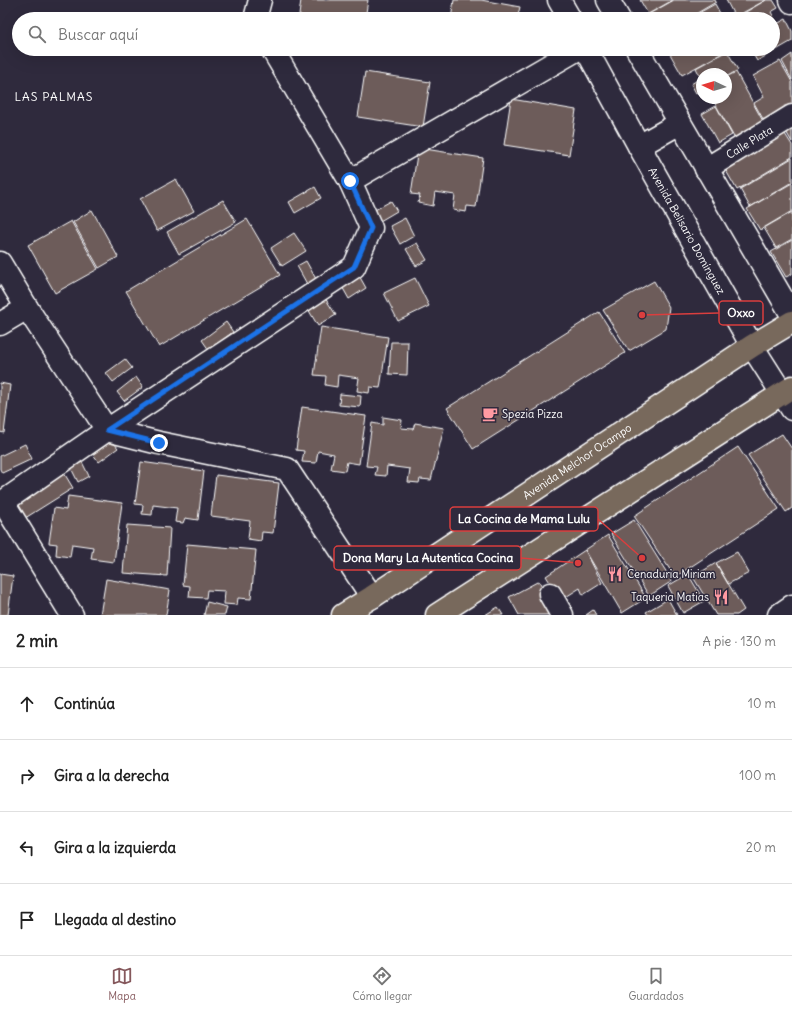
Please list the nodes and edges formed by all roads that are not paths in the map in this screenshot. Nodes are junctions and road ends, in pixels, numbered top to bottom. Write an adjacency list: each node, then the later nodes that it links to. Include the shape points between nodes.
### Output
1 (260, 0): 4 (street)
2 (559, 0): 5 (street)
3 (608, 0): 6 (street)
4 (257, 12)
5 (566, 12)
6 (615, 12)
7 (276, 56): 15 (street)
8 (566, 56): 15 (street)
9 (590, 56): 13 (street, Avenida Belisario Domínguez)
10 (641, 56): 12 (street)
11 (792, 116): 14 (street, Calle Plata)
12 (680, 124): 13 (street); 14 (street)
13 (638, 146): 21 (street, Avenida Belisario Domínguez)
14 (706, 169): 18 (street)
15 (350, 181): 23 (street, via 371,228 354,267)
16 (0, 263): 17 (street)
17 (27, 308): 20 (street); 23 (street)
18 (792, 315)
19 (792, 322): 21 (main road, Avenida Melchor Ocampo)
20 (0, 324)
21 (752, 346): 22 (street, Avenida Belisario Domínguez); 26 (main road, Avenida Melchor Ocampo)
22 (789, 397): 30 (main road)
23 (107, 430): 24 (street); 26 (street, via 287,469)
24 (1, 503): 28 (street)
25 (550, 594): 31 (street)
26 (372, 597): 29 (main road, Avenida Melchor Ocampo)
27 (792, 606): 32 (street)
28 (72, 615)
29 (342, 615)
30 (437, 615)
31 (562, 615)
32 (779, 615)

